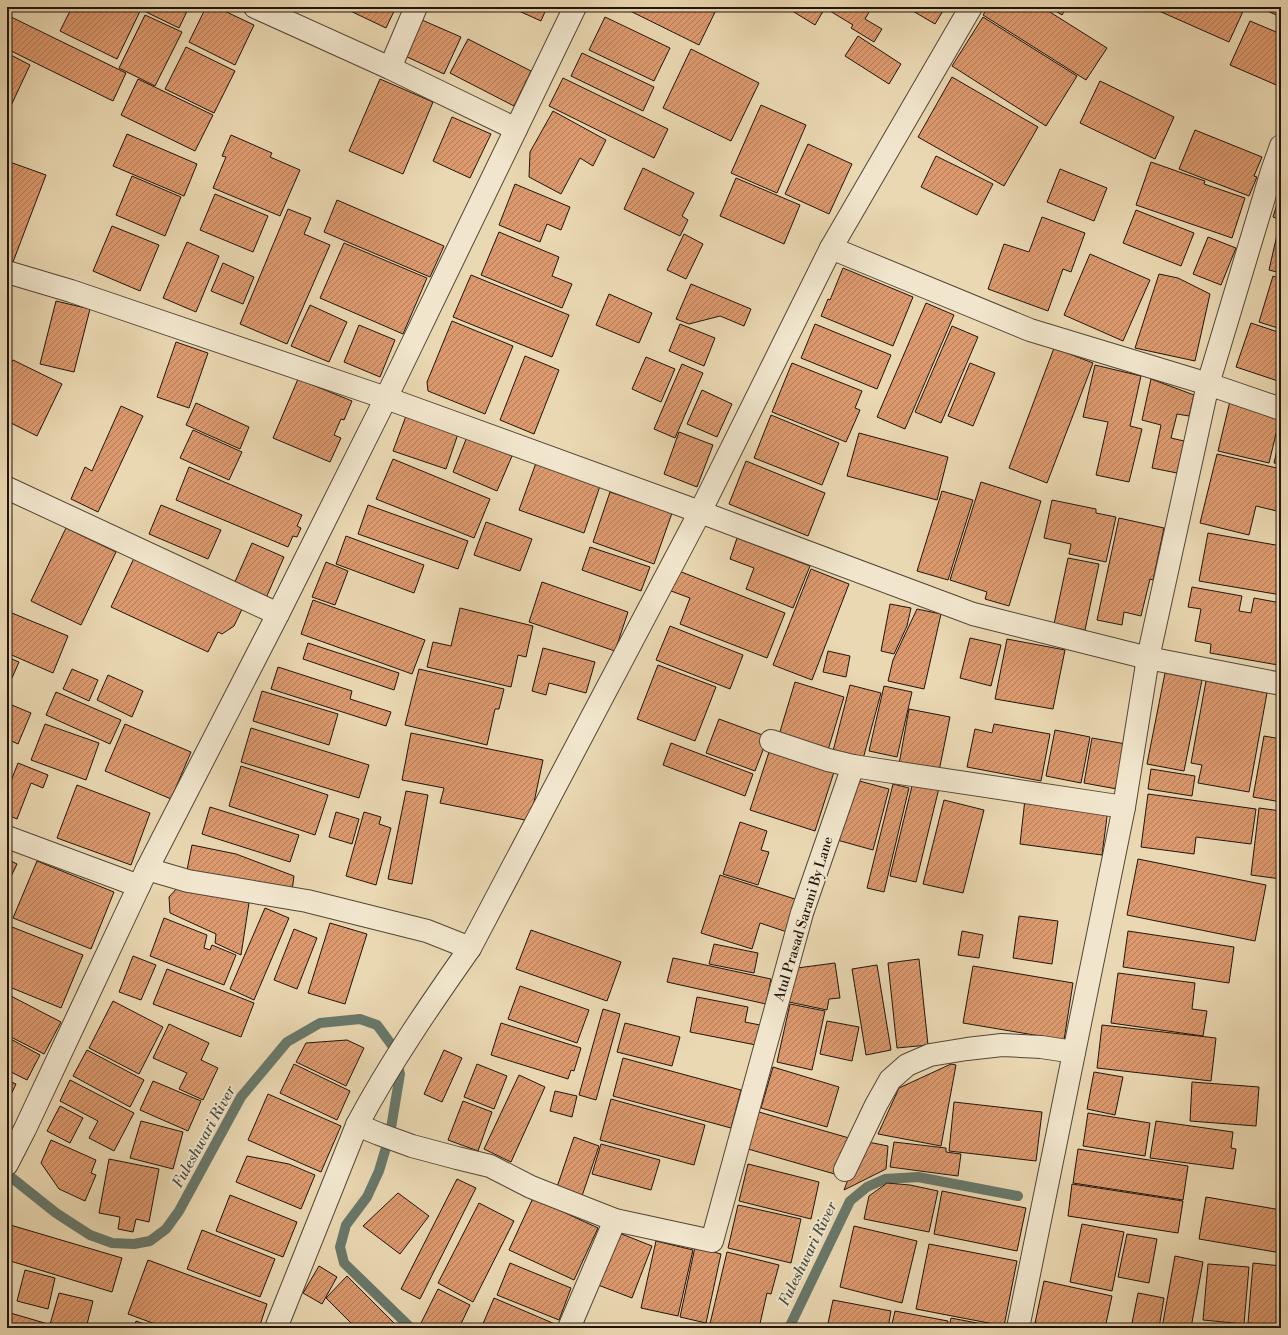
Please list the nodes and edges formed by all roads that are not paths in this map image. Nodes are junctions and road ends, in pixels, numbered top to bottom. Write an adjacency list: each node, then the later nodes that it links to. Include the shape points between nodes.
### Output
1 (255, 7): 5 (street)
2 (416, 7): 5 (street)
3 (575, 7): 6 (street)
4 (971, 7): 8 (street)
5 (390, 68): 6 (street)
6 (516, 129): 11 (street)
7 (1281, 146): 10 (street)
8 (831, 248): 10 (street, via 1030,330); 14 (street)
9 (7, 272): 11 (street, via 71,291)
10 (1208, 384): 12 (street); 16 (street)
11 (386, 398): 14 (street); 15 (street)
12 (1281, 409)
13 (7, 488): 15 (street)
14 (700, 512): 16 (street, via 973,614); 23 (street)
15 (278, 614): 22 (street)
16 (1148, 658): 17 (street); 20 (street)
17 (1281, 684)
18 (771, 741): 19 (street)
19 (853, 766): 20 (street); 28 (street, Atul Prasad Sarani By Lane, via 802,913 712,1241)
20 (1124, 807): 24 (street)
21 (7, 837): 22 (street)
22 (143, 878): 23 (street, via 188,881 314,903 428,931); 26 (street)
23 (470, 948): 25 (street, via 371,1098)
24 (1074, 1052): 27 (street, via 1002,1045 930,1055 907,1065 890,1080); 31 (street)
25 (356, 1125): 28 (street, via 412,1146 490,1166 531,1187); 29 (street)
26 (7, 1164)
27 (845, 1170)
28 (615, 1220): 30 (street)
29 (276, 1328)
30 (569, 1328)
31 (1018, 1328)

